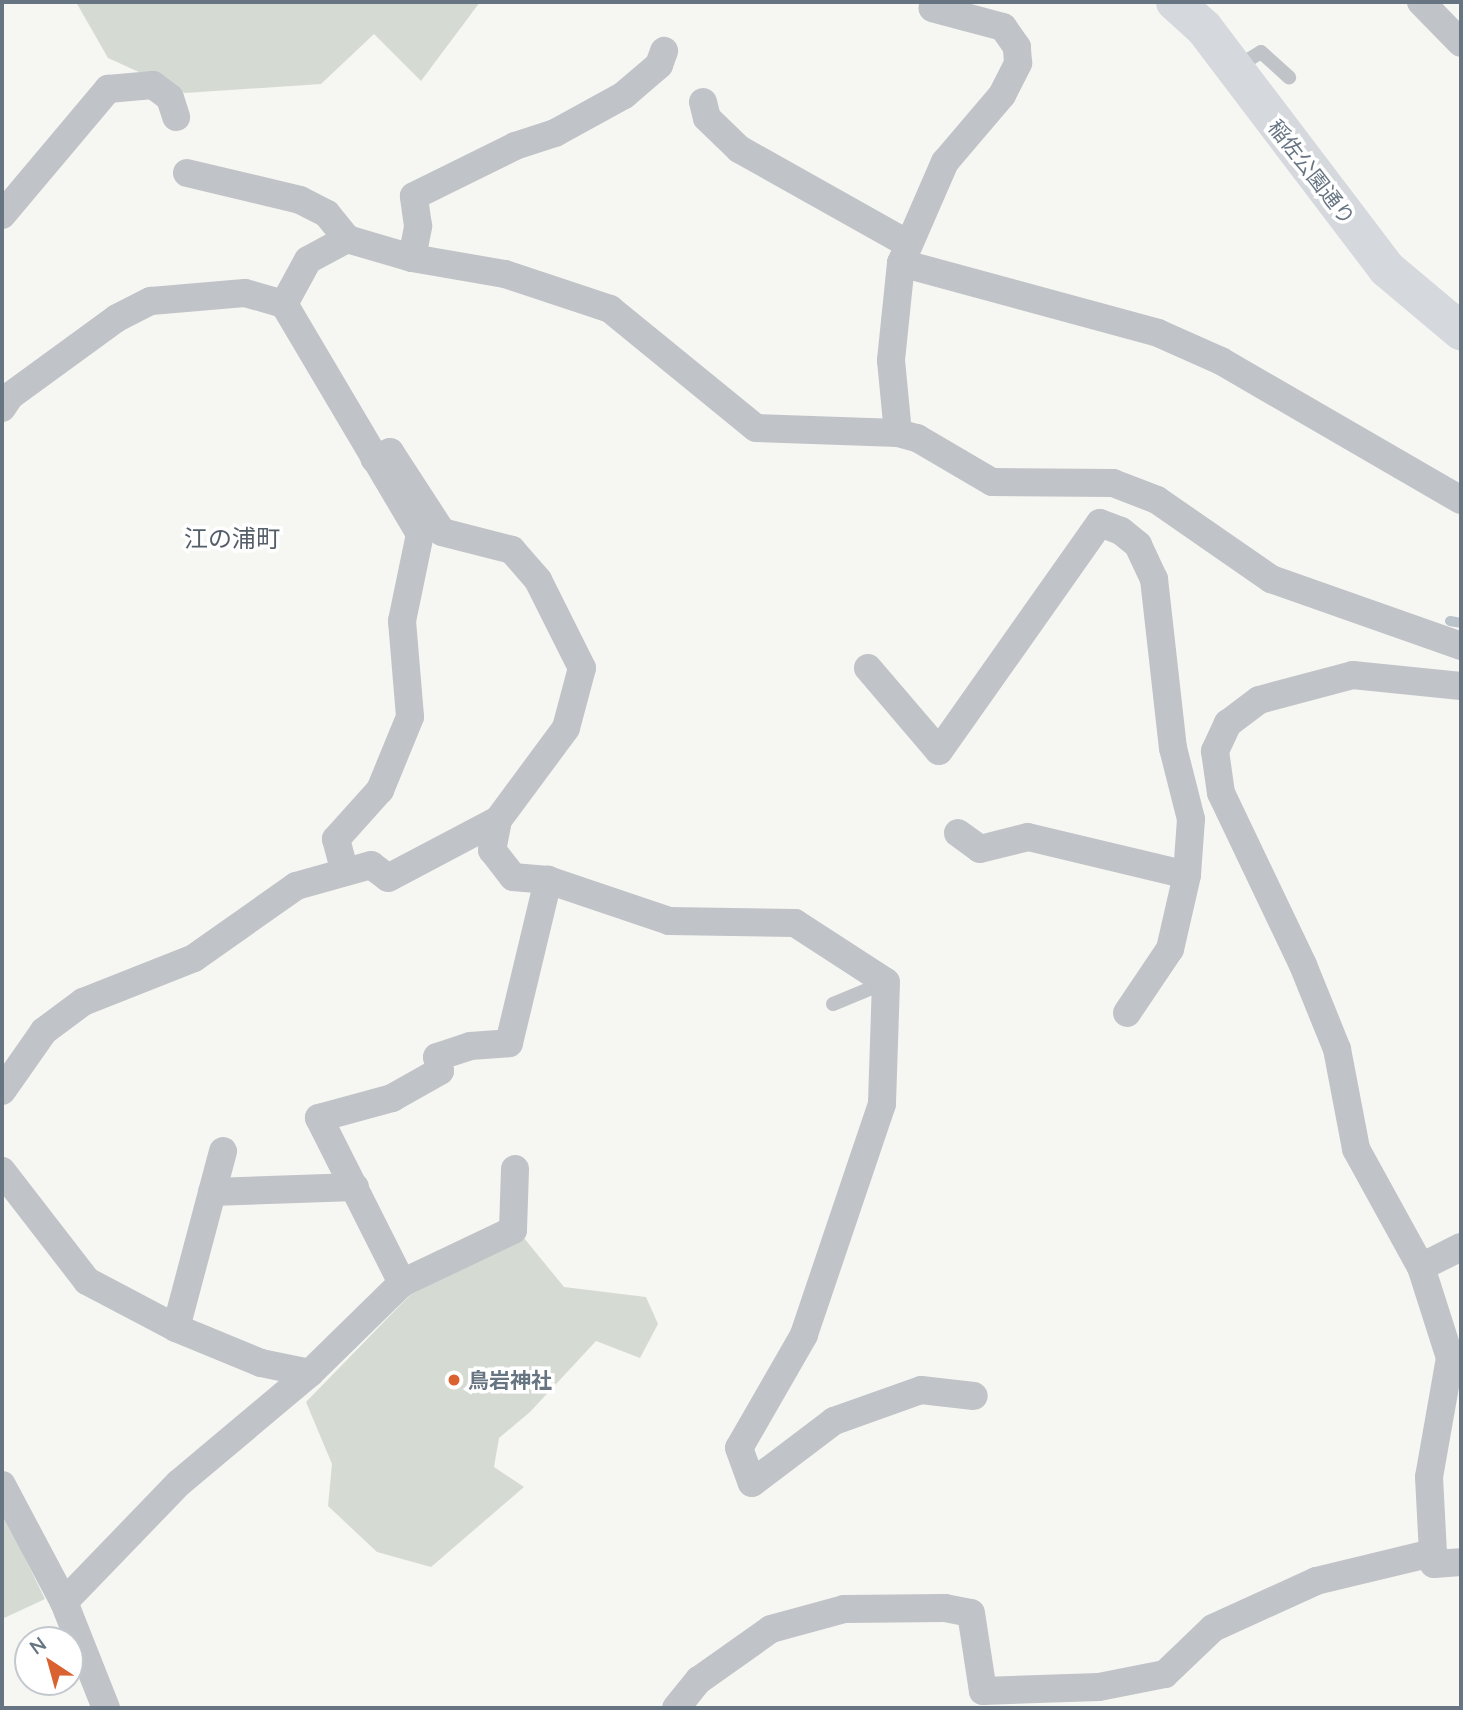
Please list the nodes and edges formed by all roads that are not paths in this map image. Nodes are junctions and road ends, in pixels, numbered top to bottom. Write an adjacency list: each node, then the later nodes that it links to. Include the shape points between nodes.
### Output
1 (1175, 2): 6 (street, 稲佐公園通り, via 1204,28)
2 (1421, 2): 4 (street)
3 (932, 8): 13 (street, via 1003,27 1017,47 1018,63 1002,95 945,162)
4 (1461, 43)
5 (663, 51): 14 (street, via 659,65 624,95 555,133 515,146 414,196 418,226)
6 (1233, 70): 7 (lane, via 1261,52); 16 (street, 稲佐公園通り, via 1387,269)
7 (1290, 77)
8 (703, 102): 13 (street, via 707,118 739,149)
9 (176, 117): 11 (street, via 170,98 153,85 108,89)
10 (187, 173): 12 (street, via 300,200 327,214)
11 (2, 215)
12 (347, 239): 14 (street); 15 (street, via 308,260)
13 (905, 254): 18 (street, via 891,360); 20 (street, via 1158,333 1221,361)
14 (412, 258): 18 (street, via 505,274 610,309 756,428)
15 (284, 304): 17 (street, via 245,293 151,301 117,318 10,396); 19 (street)
16 (1461, 331)
17 (2, 408)
18 (898, 432): 21 (street, via 992,482 1091,480 1131,489 1157,500 1272,579)
19 (375, 459): 24 (street, via 390,452 442,533 512,550 538,580 582,668 566,728); 26 (street, via 421,534 402,621 410,717 380,790 336,839)
20 (1461, 500)
21 (1461, 646)
22 (868, 668): 27 (street, via 939,751 1100,523 1121,531 1143,552 1154,579 1172,748 1191,819)
23 (1461, 685): 39 (street, via 1353,675 1259,700 1228,723 1215,751 1221,793 1303,965 1337,1049 1356,1149)
24 (498, 820): 26 (street, via 388,878 371,865); 28 (street, via 492,850 513,877)
25 (958, 833): 27 (street, via 980,849 1028,836)
26 (345, 872): 32 (street, via 296,886 194,958 83,1002 44,1031)
27 (1187, 875): 31 (street, via 1170,949)
28 (548, 880): 29 (street, via 669,921 795,923); 36 (street, via 509,1043 470,1046 438,1057 440,1071 392,1098 319,1118)
29 (886, 982): 30 (lane); 43 (street, via 882,1104 804,1335 739,1448 752,1483 834,1421 921,1390)
30 (833, 1004)
31 (1127, 1013)
32 (2, 1091)
33 (223, 1150): 37 (street)
34 (514, 1169): 40 (street, via 513,1230)
35 (2, 1171): 41 (street, via 87,1281)
36 (355, 1187): 37 (street); 40 (street)
37 (212, 1192): 41 (street)
38 (1461, 1247): 39 (street)
39 (1422, 1267): 45 (street, via 1450,1358 1429,1477)
40 (402, 1283): 42 (street)
41 (176, 1328): 42 (street, via 261,1363)
42 (310, 1373): 47 (street, via 179,1482)
43 (974, 1396)
44 (2, 1485): 47 (street)
45 (1433, 1553): 46 (street, via 1434,1564); 49 (street, via 1316,1581 1224,1623 1165,1674 1099,1687 983,1691 971,1613 945,1608 844,1609 771,1629 699,1680)
46 (1461, 1562)
47 (64, 1602): 48 (street)
48 (106, 1708)
49 (676, 1708)

